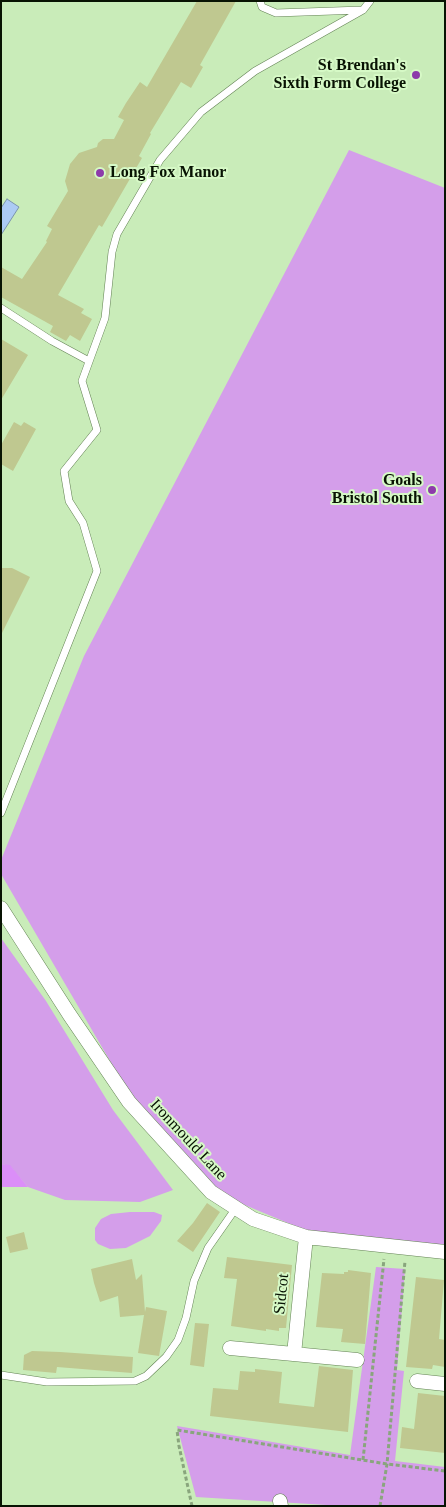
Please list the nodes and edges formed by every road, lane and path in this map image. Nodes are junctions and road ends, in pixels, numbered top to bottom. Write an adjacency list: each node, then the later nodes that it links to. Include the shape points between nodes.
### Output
1 (260, 1): 3 (lane, via 262,7 276,12)
2 (370, 1): 3 (lane)
3 (363, 10): 5 (lane, via 255,71 201,112 160,160 117,234 105,318)
4 (1, 308): 5 (lane)
5 (89, 361): 6 (lane, via 82,381 97,430 64,471 68,501 83,523 96,571)
6 (1, 813)
7 (1, 908): 8 (street, Ironmould Lane, via 130,1102 211,1192)
8 (236, 1208): 9 (street, Ironmould Lane, via 253,1219); 16 (lane, via 208,1248 194,1281 178,1340 146,1376 135,1381 47,1382)
9 (306, 1237): 10 (street, Ironmould Lane); 14 (street, Sidcot)
10 (386, 1246): 11 (street, Ironmould Lane); 19 (path)
11 (407, 1248): 12 (street, Ironmould Lane); 20 (path)
12 (445, 1252)
13 (230, 1348): 14 (street)
14 (294, 1354): 15 (street)
15 (358, 1360)
16 (1, 1375)
17 (416, 1381): 18 (street)
18 (445, 1384)
19 (364, 1460): 20 (path); 22 (path, via 177,1430)
20 (387, 1464): 21 (path); 23 (path)
21 (445, 1471)
22 (192, 1506)
23 (380, 1506)

